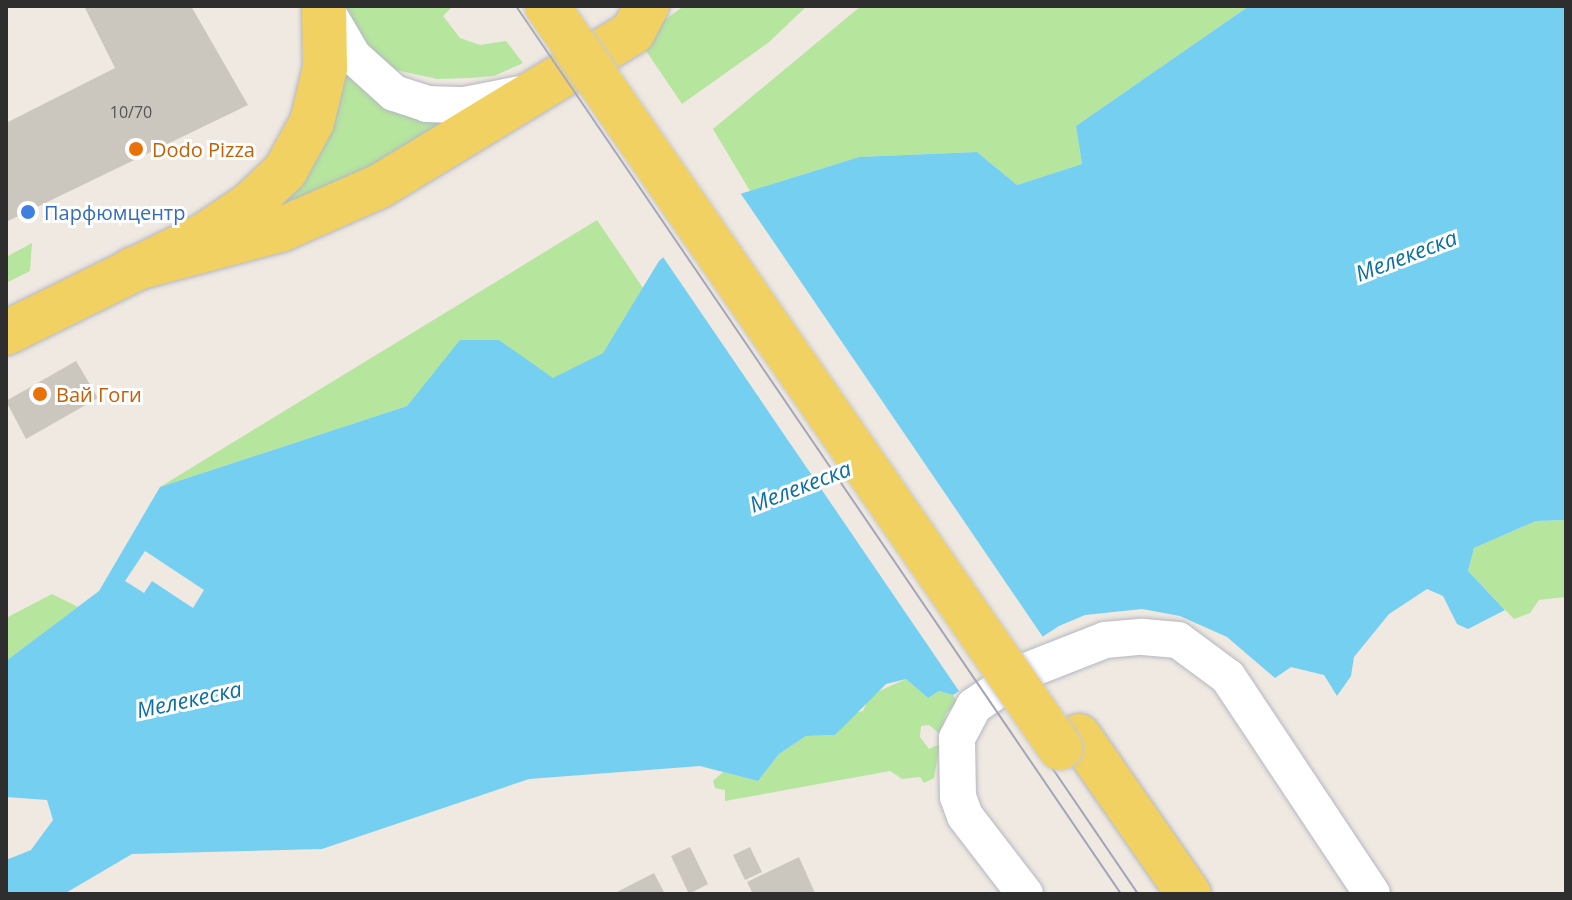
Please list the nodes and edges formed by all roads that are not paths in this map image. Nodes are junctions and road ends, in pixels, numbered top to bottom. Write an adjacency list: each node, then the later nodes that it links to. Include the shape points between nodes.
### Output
1 (547, 6): 8 (main road, bridge)
2 (582, 6): 8 (main road)
3 (324, 7): 5 (street, via 353,56 394,93 427,104 465,105); 6 (main road, via 325,68 312,122 285,171 249,205 206,234)
4 (649, 15): 5 (main road)
5 (538, 90): 6 (main road, via 343,205 280,230)
6 (133, 269): 7 (main road)
7 (6, 333)
8 (1070, 742): 10 (main road); 11 (main road)
9 (1025, 894): 12 (street, via 965,816 958,797 957,738 974,706 1026,671 1105,640 1143,637 1178,640 1228,677)
10 (1160, 894)
11 (1189, 894)
12 (1372, 894)

